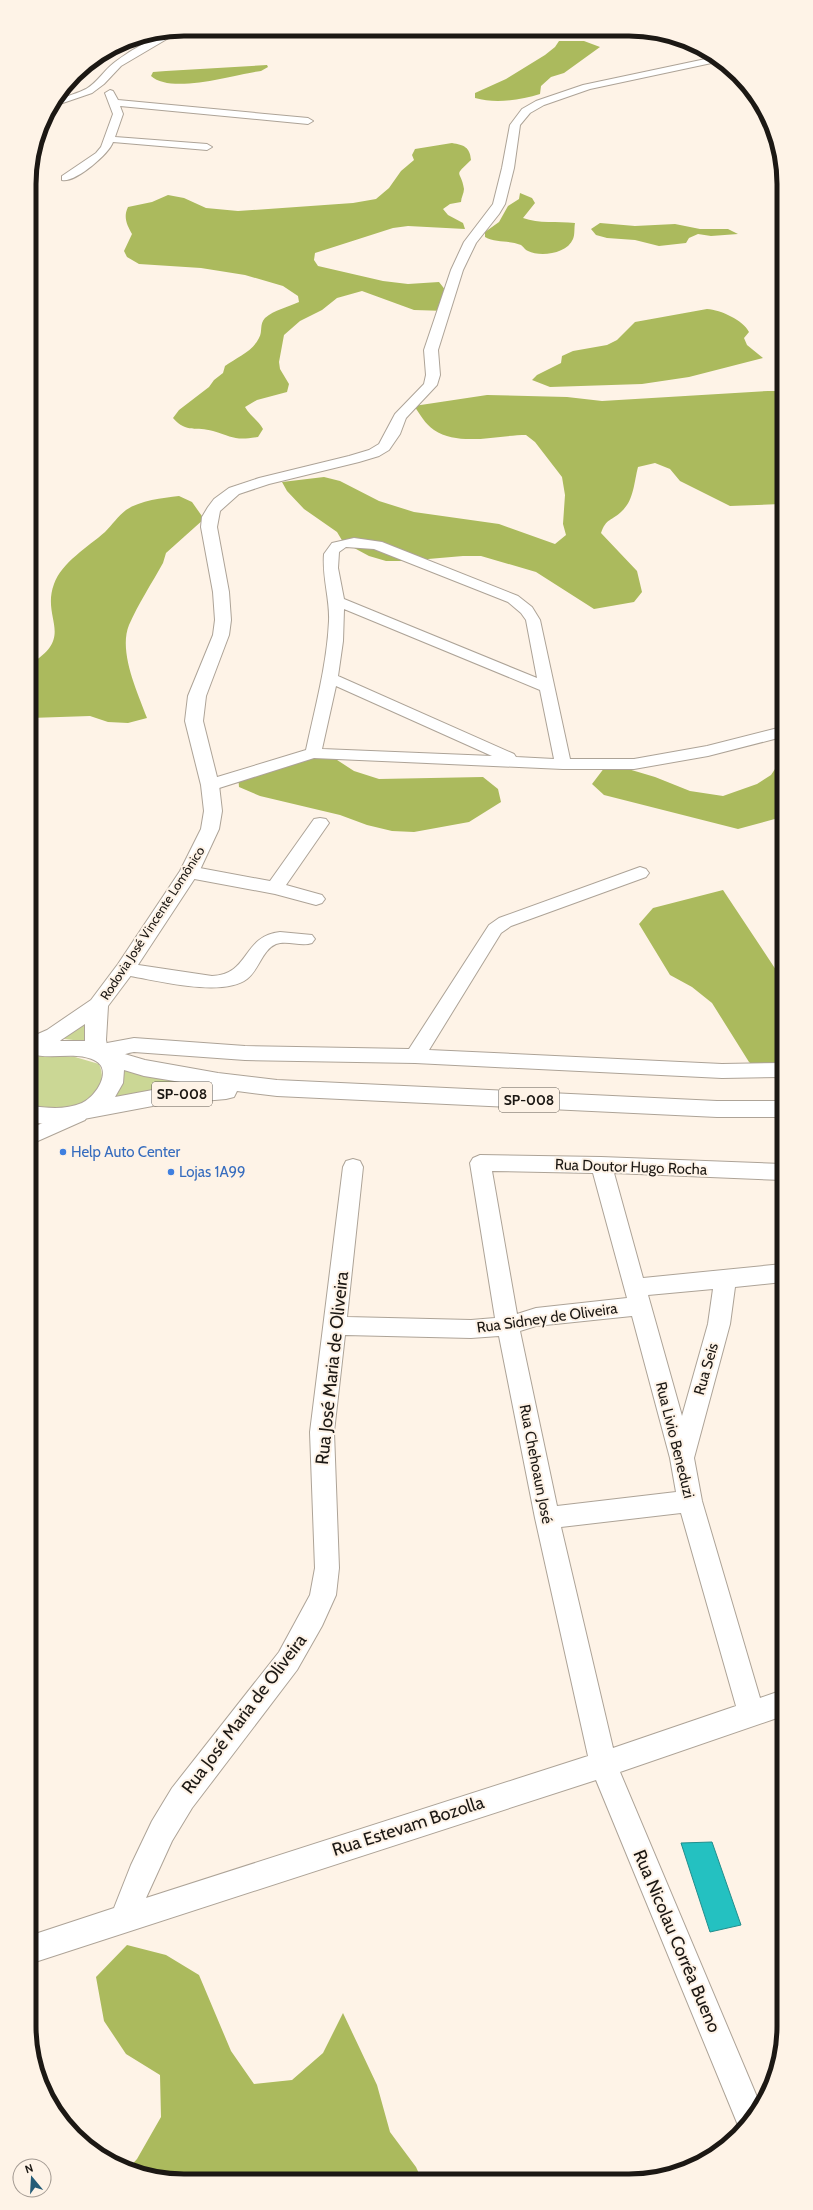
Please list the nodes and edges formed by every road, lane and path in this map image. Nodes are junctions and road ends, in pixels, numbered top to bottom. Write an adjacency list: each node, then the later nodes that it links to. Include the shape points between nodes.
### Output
1 (163, 37): 3 (street, via 118,64)
2 (710, 61): 22 (main road, Rodovia José Vincente Lomônico, via 587,87 540,103 526,111 515,125 499,204 470,242 457,270 431,350 433,375 430,385 400,417 384,447 354,459 247,486 225,497 213,510 209,527 221,592 223,620 221,635 197,696 194,721)
3 (101, 82): 4 (street, via 81,95); 5 (street)
4 (61, 102)
5 (115, 104): 6 (street); 9 (street); 10 (street, via 117,120)
6 (274, 118): 7 (street); 8 (street)
7 (308, 121)
8 (268, 129)
9 (98, 138)
10 (109, 138): 11 (street); 12 (street, via 106,148 100,155)
11 (207, 147)
12 (66, 178)
13 (337, 601): 14 (street); 15 (street); 15 (street, via 330,557 333,550 346,543 361,542 376,545 513,599 527,610 533,620)
14 (330, 678): 17 (street); 18 (street)
15 (546, 687): 21 (street)
16 (777, 733): 21 (street, via 654,762 610,765)
17 (464, 737): 19 (street); 20 (street)
18 (313, 753): 19 (street); 22 (street)
19 (444, 758): 20 (street)
20 (518, 762): 21 (street)
21 (563, 764)
22 (210, 785): 24 (main road, Rodovia José Vincente Lomônico, via 213,811 210,829)
23 (320, 823): 26 (street)
24 (189, 872): 26 (street); 29 (main road, Rodovia José Vincente Lomônico)
25 (640, 873): 34 (street, via 505,922 496,929 487,939)
26 (275, 888): 27 (street)
27 (316, 899)
28 (306, 939): 29 (street, via 282,938 268,941 262,945 243,972 224,981 212,982)
29 (125, 969): 30 (main road, Rodovia José Vincente Lomônico)
30 (98, 1005): 31 (main road, Rodovia José Vincente Lomônico, via 54,1035); 33 (main road, Rodovia José Vincente Lomônico, via 96,1046)
31 (36, 1043)
32 (36, 1048): 33 (main road, SP-008, via 67,1047)
33 (102, 1054): 34 (street, via 114,1048 134,1045 245,1053); 36 (main road, SP-008, via 144,1068); 38 (main road, Rodovia José Vincente Lomônico, via 111,1063 110,1088)
34 (415, 1056): 35 (street, via 722,1071)
35 (777, 1070)
36 (277, 1088): 37 (main road, SP-008, via 717,1109); 38 (main road, SP-008, via 158,1097)
37 (777, 1109)
38 (88, 1111): 39 (main road, SP-008, via 52,1117); 40 (street)
39 (36, 1115)
40 (36, 1134)
41 (480, 1163): 42 (street, Rua Doutor Hugo Rocha); 49 (street, Rua Chehoaun José)
42 (601, 1165): 44 (street, Rua Doutor Hugo Rocha); 47 (street, Rua Livio Beneduzi)
43 (353, 1167): 48 (street, Rua José Maria de Oliveira)
44 (777, 1172)
45 (777, 1274): 46 (street, Rua Sidney de Oliveira)
46 (725, 1279): 47 (street, Rua Sidney de Oliveira); 50 (street, Rua Seis, via 719,1324)
47 (637, 1297): 49 (street, Rua Sidney de Oliveira, via 536,1317); 50 (street, Rua Livio Beneduzi)
48 (335, 1326): 49 (street, Rua Sidney de Oliveira, via 412,1329); 56 (street, Rua José Maria de Oliveira, via 322,1432 327,1549 323,1595 313,1618 288,1660 182,1798 156,1844)
49 (508, 1326): 52 (street, Rua Chehoaun José)
50 (682, 1458): 51 (street, Rua Livio Beneduzi)
51 (690, 1501): 52 (street); 54 (street, Rua Livio Beneduzi)
52 (547, 1518): 55 (street, Rua Chehoaun José)
53 (777, 1705): 54 (street, Rua Estevam Bozolla)
54 (750, 1714): 55 (street, Rua Estevam Bozolla)
55 (603, 1764): 56 (street, Rua Estevam Bozolla); 58 (street, Rua Nicolau Corrêa Bueno)
56 (124, 1918): 57 (street, Rua Estevam Bozolla)
57 (36, 1948)
58 (748, 2113)

